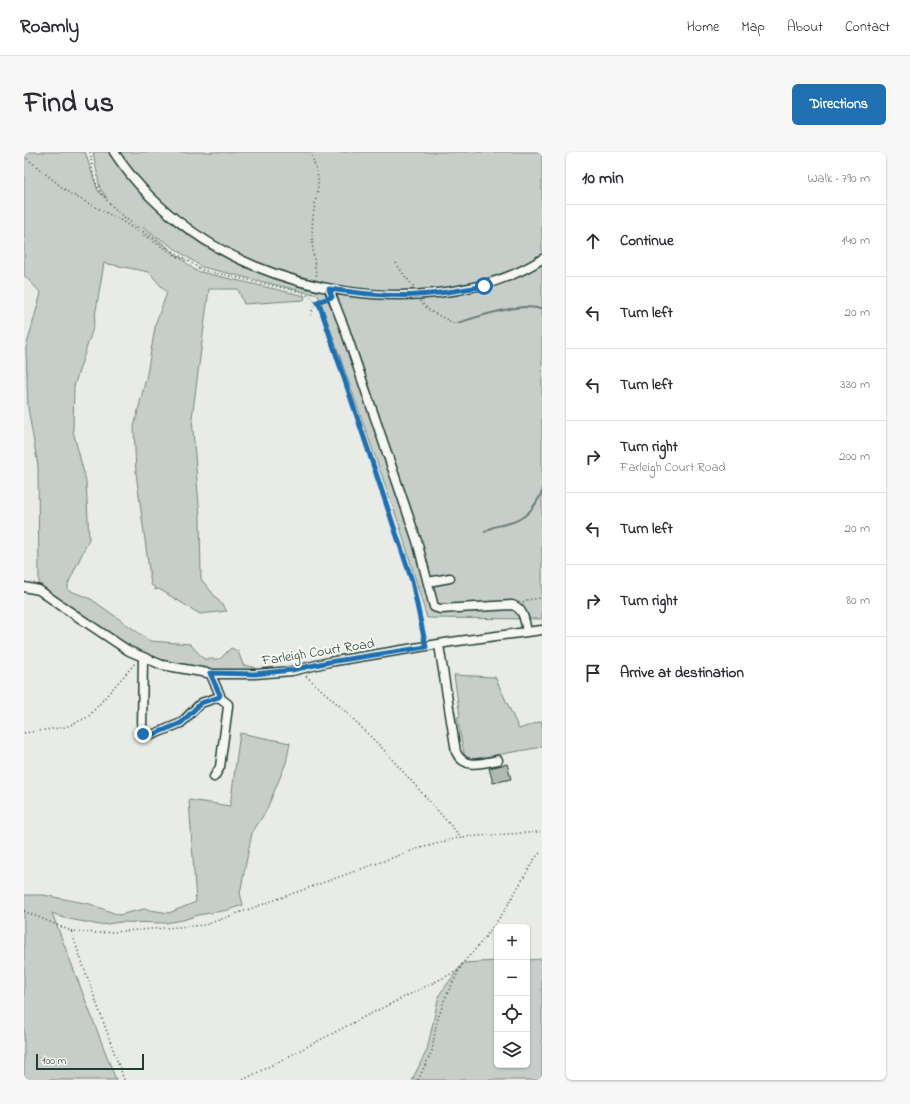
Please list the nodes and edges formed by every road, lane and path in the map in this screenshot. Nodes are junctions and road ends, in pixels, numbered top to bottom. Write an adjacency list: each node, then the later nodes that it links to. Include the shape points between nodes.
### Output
1 (90, 152): 6 (path, via 96,184 109,202 139,228)
2 (114, 152): 7 (street, via 155,201 198,236 260,268)
3 (311, 152): 7 (path, via 318,180 312,229)
4 (24, 156): 6 (path, via 69,194 120,220)
5 (542, 258): 8 (street, via 513,275 484,286 457,291 403,295)
6 (188, 261): 9 (path, via 202,270 306,294)
7 (319, 286): 8 (street)
8 (330, 293): 9 (path); 12 (street, via 412,526)
9 (317, 302): 10 (path); 19 (path, via 412,581)
10 (311, 315)
11 (450, 578): 12 (street)
12 (428, 582): 15 (street, via 434,607 440,609)
13 (24, 587): 20 (street, Farleigh Court Road, via 39,590 112,640)
14 (542, 598): 15 (path, via 526,600)
15 (517, 606): 17 (street, via 522,613)
16 (542, 630): 17 (street, Farleigh Court Road)
17 (527, 632): 18 (street, Farleigh Court Road)
18 (439, 645): 19 (street, Farleigh Court Road); 25 (street, via 459,758 468,764)
19 (426, 647): 21 (street, Farleigh Court Road)
20 (142, 656): 22 (street, Farleigh Court Road, via 162,665); 23 (street, via 143,734 152,735 181,723 201,703); 24 (path, via 88,716 66,726)
21 (299, 669): 22 (street, Farleigh Court Road, via 255,674); 28 (path, via 382,748)
22 (210, 673): 23 (street)
23 (219, 697): 26 (street, via 228,704 228,707 220,767)
24 (24, 733)
25 (498, 760)
26 (214, 777)
27 (540, 832): 28 (path)
28 (461, 837): 31 (path, via 417,849 205,925 99,933)
29 (542, 851): 32 (path, via 535,858 505,910)
30 (24, 912): 31 (path)
31 (71, 931): 33 (path)
32 (459, 970): 34 (path); 35 (path, via 445,998 436,1026 432,1051)
33 (124, 1080)
34 (243, 1080)
35 (418, 1080)

